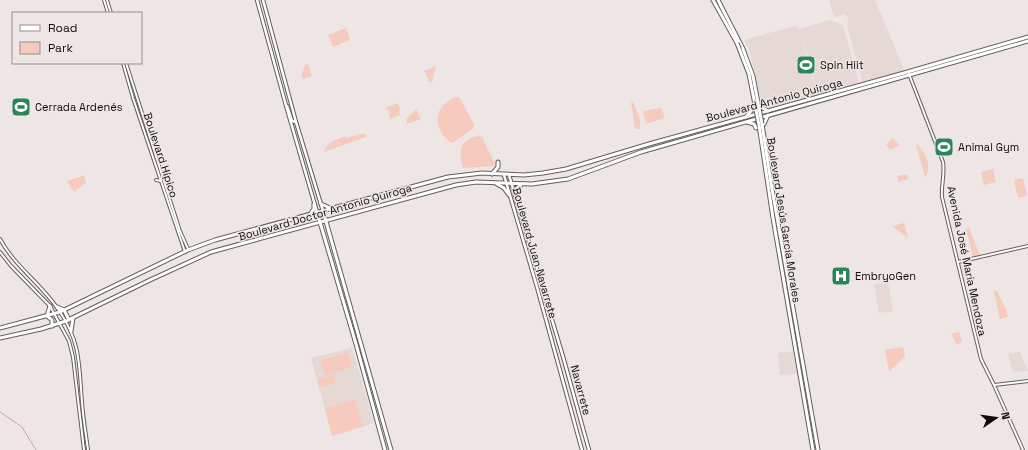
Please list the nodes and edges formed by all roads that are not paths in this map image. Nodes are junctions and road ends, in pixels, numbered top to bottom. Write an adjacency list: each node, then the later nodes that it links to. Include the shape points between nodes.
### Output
1 (104, 0): 7 (street)
2 (107, 0): 8 (street)
3 (258, 0): 15 (main road)
4 (263, 0): 20 (main road)
5 (713, 0): 39 (main road, Boulevard Jesús García Morales, bridge, via 747,65)
6 (718, 0): 39 (main road, Boulevard Jesús García Morales, bridge, via 743,49 754,84)
7 (108, 12)
8 (111, 12)
9 (1028, 37): 14 (main road, Boulevard Antonio Quiroga)
10 (1028, 41): 14 (main road, Boulevard Antonio Quiroga)
11 (124, 64): 13 (street, Boulevard Hípico)
12 (126, 64): 13 (street, Boulevard Hípico)
13 (126, 69): 35 (street, Boulevard Hípico); 58 (street, Boulevard Hípico)
14 (909, 74): 18 (main road, Boulevard Antonio Quiroga); 61 (street, Avenida José María Mendoza, via 943,162 942,197)
15 (284, 100): 20 (main road, via 292,121); 24 (main road)
16 (752, 107): 19 (main road, via 751,112)
17 (761, 107): 18 (main road)
18 (768, 113): 19 (main road, Boulevard Antonio Quiroga); 21 (main road, Boulevard Antonio Quiroga); 22 (main road)
19 (745, 117): 25 (main road, Boulevard Antonio Quiroga)
20 (296, 122): 27 (main road)
21 (747, 122): 23 (main road, via 754,124); 28 (main road, Boulevard Antonio Quiroga)
22 (764, 124)
23 (756, 128)
24 (293, 132): 27 (main road, via 297,133); 44 (main road)
25 (669, 139): 26 (main road, Boulevard Antonio Quiroga); 29 (main road, via 669,142)
26 (664, 140): 33 (main road, Boulevard Doctor Antonio Quiroga, via 566,169)
27 (302, 142): 45 (main road)
28 (665, 145): 29 (main road, Boulevard Doctor Antonio Quiroga)
29 (658, 147): 40 (main road, Boulevard Doctor Antonio Quiroga, via 568,179)
30 (498, 162): 31 (main road)
31 (492, 174): 32 (main road, Boulevard Doctor Antonio Quiroga); 46 (main road, Boulevard Doctor Antonio Quiroga, via 448,177)
32 (504, 175): 33 (main road, Boulevard Doctor Antonio Quiroga); 37 (main road, Boulevard Juan Navarrete)
33 (509, 175): 38 (main road, Boulevard Juan Navarrete)
34 (156, 180): 35 (street)
35 (161, 181): 58 (street, Boulevard Hípico)
36 (495, 183): 37 (main road, Boulevard Doctor Antonio Quiroga); 42 (main road); 50 (main road, Boulevard Doctor Antonio Quiroga, via 456,185)
37 (506, 184): 38 (main road, Boulevard Doctor Antonio Quiroga); 42 (main road, Boulevard Juan Navarrete)
38 (512, 184): 40 (main road, Boulevard Doctor Antonio Quiroga); 41 (main road, Boulevard Juan Navarrete)
39 (769, 184): 81 (main road, Boulevard Jesús García Morales); 82 (main road, Boulevard Jesús García Morales)
40 (521, 185): 43 (main road, via 516,189)
41 (514, 192): 42 (main road, via 511,191); 43 (main road, Boulevard Juan Navarrete)
42 (509, 194): 77 (main road, Boulevard Juan Navarrete)
43 (516, 196): 76 (main road, Boulevard Juan Navarrete)
44 (314, 204): 48 (main road); 49 (main road)
45 (321, 204): 46 (main road); 47 (main road)
46 (332, 209): 47 (main road, Boulevard Doctor Antonio Quiroga)
47 (323, 211): 48 (main road, Boulevard Doctor Antonio Quiroga); 51 (main road)
48 (317, 212): 49 (main road, Boulevard Doctor Antonio Quiroga); 52 (main road)
49 (311, 214): 58 (main road, Boulevard Doctor Antonio Quiroga, via 215,240)
50 (332, 218): 51 (main road, Boulevard Doctor Antonio Quiroga); 54 (main road, via 328,223)
51 (325, 220): 52 (main road, Boulevard Doctor Antonio Quiroga); 54 (main road)
52 (320, 222): 53 (main road, Boulevard Doctor Antonio Quiroga); 55 (main road)
53 (312, 224): 55 (main road); 70 (main road, Boulevard Doctor Antonio Quiroga, via 205,255)
54 (328, 229): 62 (main road)
55 (322, 230): 60 (main road)
56 (0, 239): 66 (street, via 15,261)
57 (1028, 246): 61 (street)
58 (187, 251): 67 (main road, Boulevard Doctor Antonio Quiroga)
59 (0, 252): 65 (street, via 10,266)
60 (330, 259): 62 (main road, via 335,261); 63 (main road)
61 (958, 262): 84 (street, Avenida José María Mendoza, via 981,359)
62 (342, 278): 64 (main road)
63 (341, 297): 64 (main road, via 346,297); 79 (main road)
64 (349, 302): 80 (main road)
65 (50, 306): 68 (street); 69 (main road)
66 (57, 307): 67 (main road)
67 (62, 311): 68 (main road, Boulevard Doctor Antonio Quiroga); 71 (main road)
68 (55, 314): 69 (main road, Boulevard Doctor Antonio Quiroga); 72 (street)
69 (47, 316): 73 (main road, via 52,320); 74 (main road, Boulevard Doctor Antonio Quiroga)
70 (73, 318): 71 (main road, Boulevard Doctor Antonio Quiroga); 75 (main road)
71 (67, 320): 72 (main road, Boulevard Doctor Antonio Quiroga); 75 (street)
72 (60, 323): 73 (main road, Boulevard Doctor Antonio Quiroga); 89 (street, via 69,340 73,357)
73 (52, 326): 78 (main road, Boulevard Doctor Antonio Quiroga)
74 (0, 328)
75 (71, 331): 90 (street, via 79,357)
76 (557, 335): 94 (main road, Navarrete)
77 (551, 337): 93 (main road, Navarrete)
78 (0, 338)
79 (356, 344): 80 (main road); 85 (main road)
80 (361, 347): 86 (main road)
81 (801, 378): 82 (main road); 95 (main road, Boulevard Jesús García Morales)
82 (805, 378): 96 (main road, Boulevard Jesús García Morales)
83 (1028, 381): 84 (street)
84 (994, 386): 97 (street, Avenida José María Mendoza)
85 (372, 405): 86 (main road); 87 (main road)
86 (379, 411): 88 (main road)
87 (375, 417): 88 (main road); 91 (main road)
88 (383, 423): 92 (main road)
89 (84, 450)
90 (88, 450)
91 (384, 450)
92 (390, 450)
93 (582, 450)
94 (589, 450)
95 (813, 450)
96 (818, 450)
97 (1023, 450)

